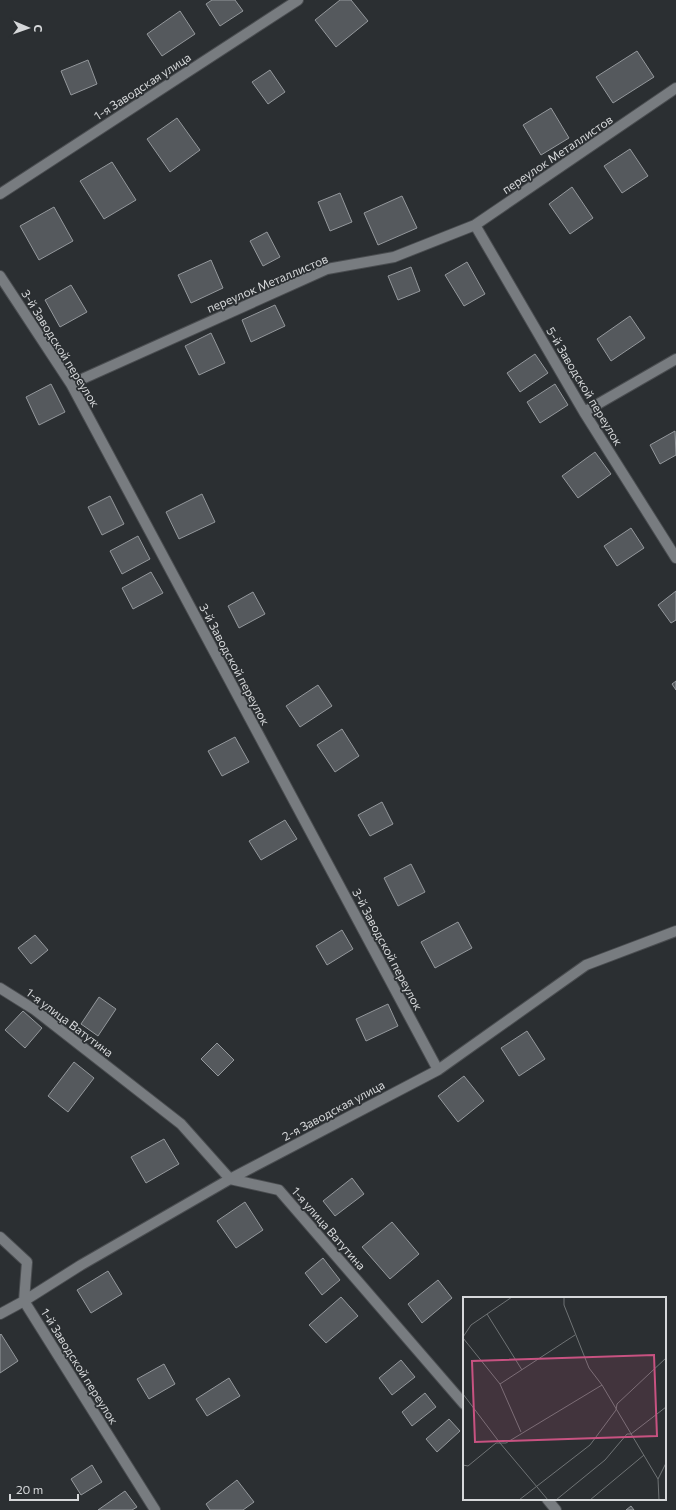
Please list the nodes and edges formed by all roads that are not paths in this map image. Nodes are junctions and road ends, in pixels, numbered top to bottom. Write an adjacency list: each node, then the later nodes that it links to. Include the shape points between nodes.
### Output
1 (298, 0): 3 (street, 1-я Заводская улица)
2 (676, 88): 4 (street, переулок Металлистов)
3 (0, 194)
4 (475, 225): 7 (street, переулок Металлистов, via 394,257 327,269); 8 (street, 5-й Заводской переулок)
5 (0, 276): 7 (street, 3-й Заводской переулок)
6 (676, 359): 8 (street)
7 (71, 384): 12 (street, 3-й Заводской переулок)
8 (584, 412): 9 (street, 5-й Заводской переулок)
9 (676, 558)
10 (676, 931): 12 (street, 2-я Заводская улица, via 586,965)
11 (0, 988): 13 (street, 1-я улица Ватутина, via 35,1010 181,1124)
12 (438, 1070): 13 (street, 2-я Заводская улица)
13 (230, 1179): 15 (street, 2-я Заводская улица); 17 (street, 1-я улица Ватутина, via 279,1190)
14 (0, 1237): 15 (street, via 27,1262)
15 (24, 1301): 16 (street, 2-я Заводская улица); 19 (street, 1-й Заводской переулок)
16 (0, 1314)
17 (463, 1403)
18 (547, 1500): 20 (street)
19 (155, 1510)
20 (556, 1510)

